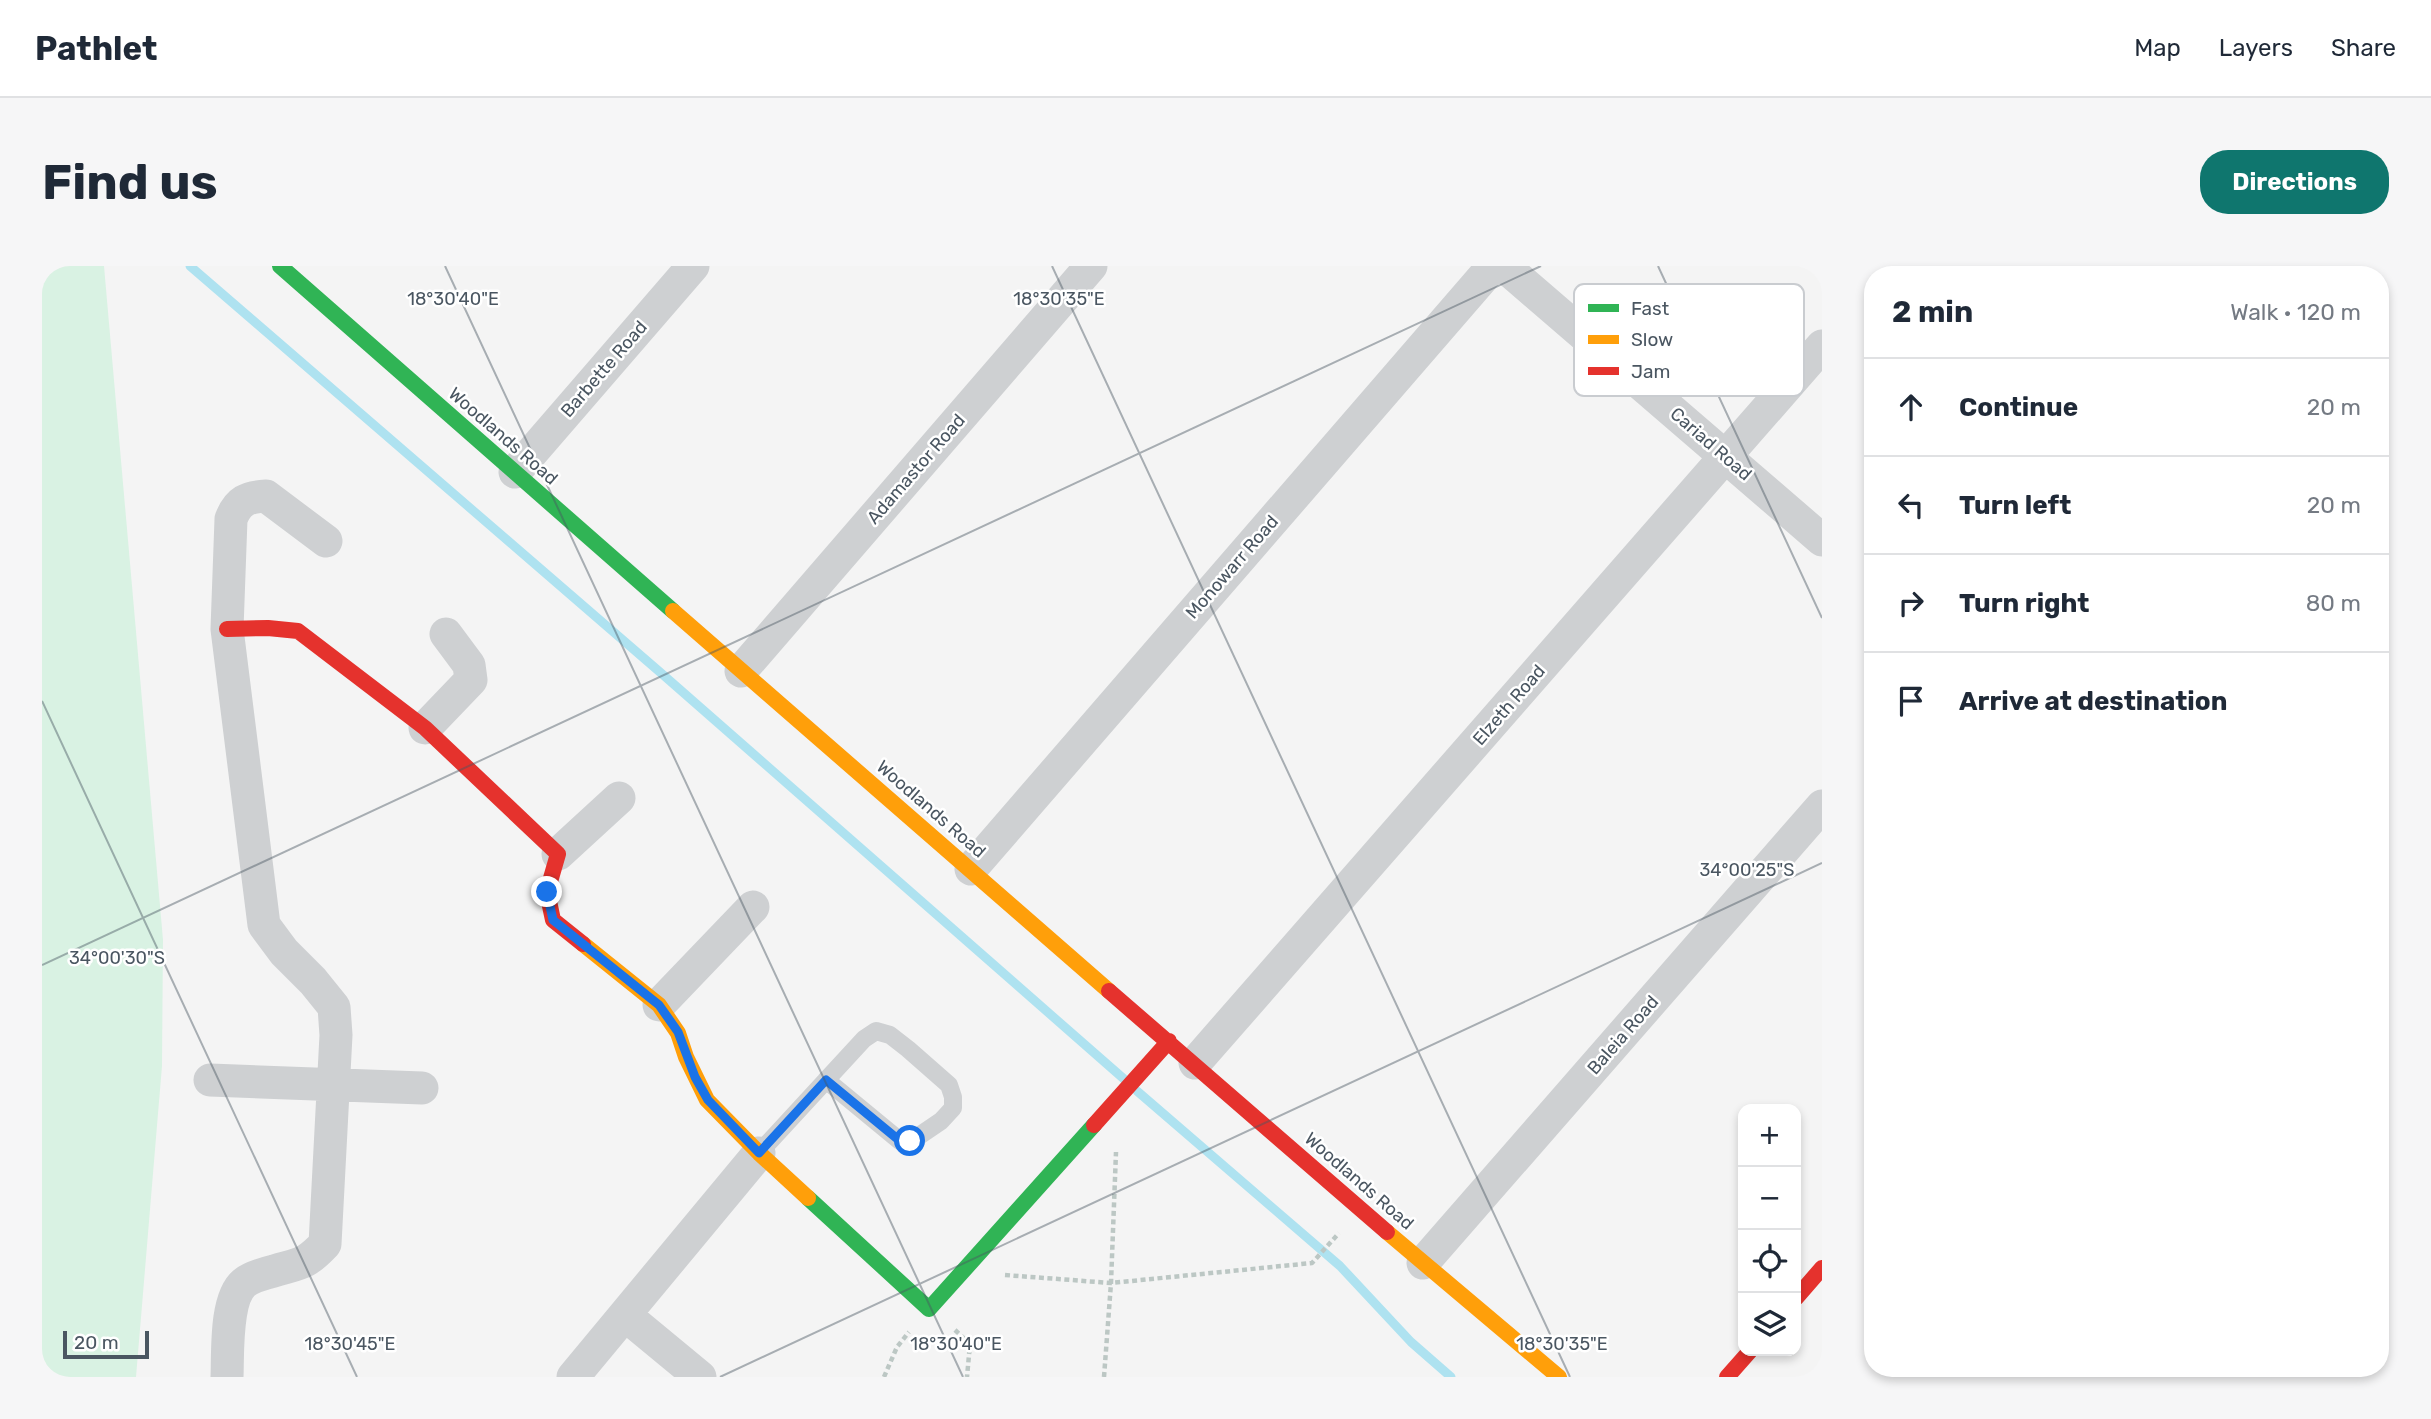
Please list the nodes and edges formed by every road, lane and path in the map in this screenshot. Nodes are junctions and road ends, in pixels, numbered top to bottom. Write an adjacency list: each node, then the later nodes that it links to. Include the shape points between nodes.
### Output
1 (693, 266): 12 (street, Barbette Road)
2 (1091, 266): 17 (street, Adamastor Road)
3 (1493, 266): 22 (street, Monowarr Road)
4 (1504, 266): 6 (street, Cariad Road)
5 (285, 268): 12 (street, Woodlands Road)
6 (1574, 326)
7 (1822, 346): 8 (street, Elzeth Road)
8 (1804, 367)
9 (1654, 396): 11 (street, Cariad Road)
10 (1778, 396): 11 (street, Elzeth Road)
11 (1725, 457): 13 (street, Cariad Road); 26 (street, Elzeth Road)
12 (515, 472): 17 (street, Woodlands Road)
13 (1822, 540)
14 (326, 541): 15 (street, via 266,496 244,500 232,519)
15 (228, 629): 18 (street, via 298,631); 29 (street, via 264,925 334,1007)
16 (446, 634): 18 (street, via 469,665 471,680)
17 (741, 671): 22 (street, Woodlands Road)
18 (425, 728): 21 (street)
19 (619, 798): 21 (street)
20 (1822, 806): 34 (street, Baleia Road)
21 (558, 854): 24 (street, via 547,892 553,920)
22 (971, 869): 25 (street, Woodlands Road)
23 (753, 907): 24 (street)
24 (659, 1005): 32 (street, via 678,1032 708,1100)
25 (1169, 1041): 26 (street, Woodlands Road); 36 (street)
26 (1195, 1063): 34 (street, Woodlands Road)
27 (210, 1080): 29 (street)
28 (826, 1080): 28 (lane, via 900,1141 916,1138 953,1108 949,1084 890,1035 876,1031); 32 (lane)
29 (334, 1086): 30 (street); 44 (street, via 325,1244 300,1265 244,1283 233,1301)
30 (422, 1088)
31 (1116, 1151): 37 (path)
32 (759, 1153): 39 (street); 40 (street)
33 (1334, 1238): 37 (path, via 1312,1262)
34 (1423, 1263): 51 (street, Woodlands Road)
35 (1822, 1268): 38 (street)
36 (962, 1271): 37 (path); 39 (street)
37 (1111, 1283): 50 (path)
38 (1800, 1293)
39 (929, 1309): 43 (path, via 970,1344)
40 (625, 1315): 45 (street); 46 (street)
41 (897, 1347): 47 (path)
42 (1746, 1356): 52 (street)
43 (968, 1370): 48 (path); 49 (path)
44 (226, 1377)
45 (572, 1377)
46 (700, 1377)
47 (884, 1377)
48 (967, 1377)
49 (974, 1377)
50 (1104, 1377)
51 (1559, 1377)
52 (1727, 1377)

